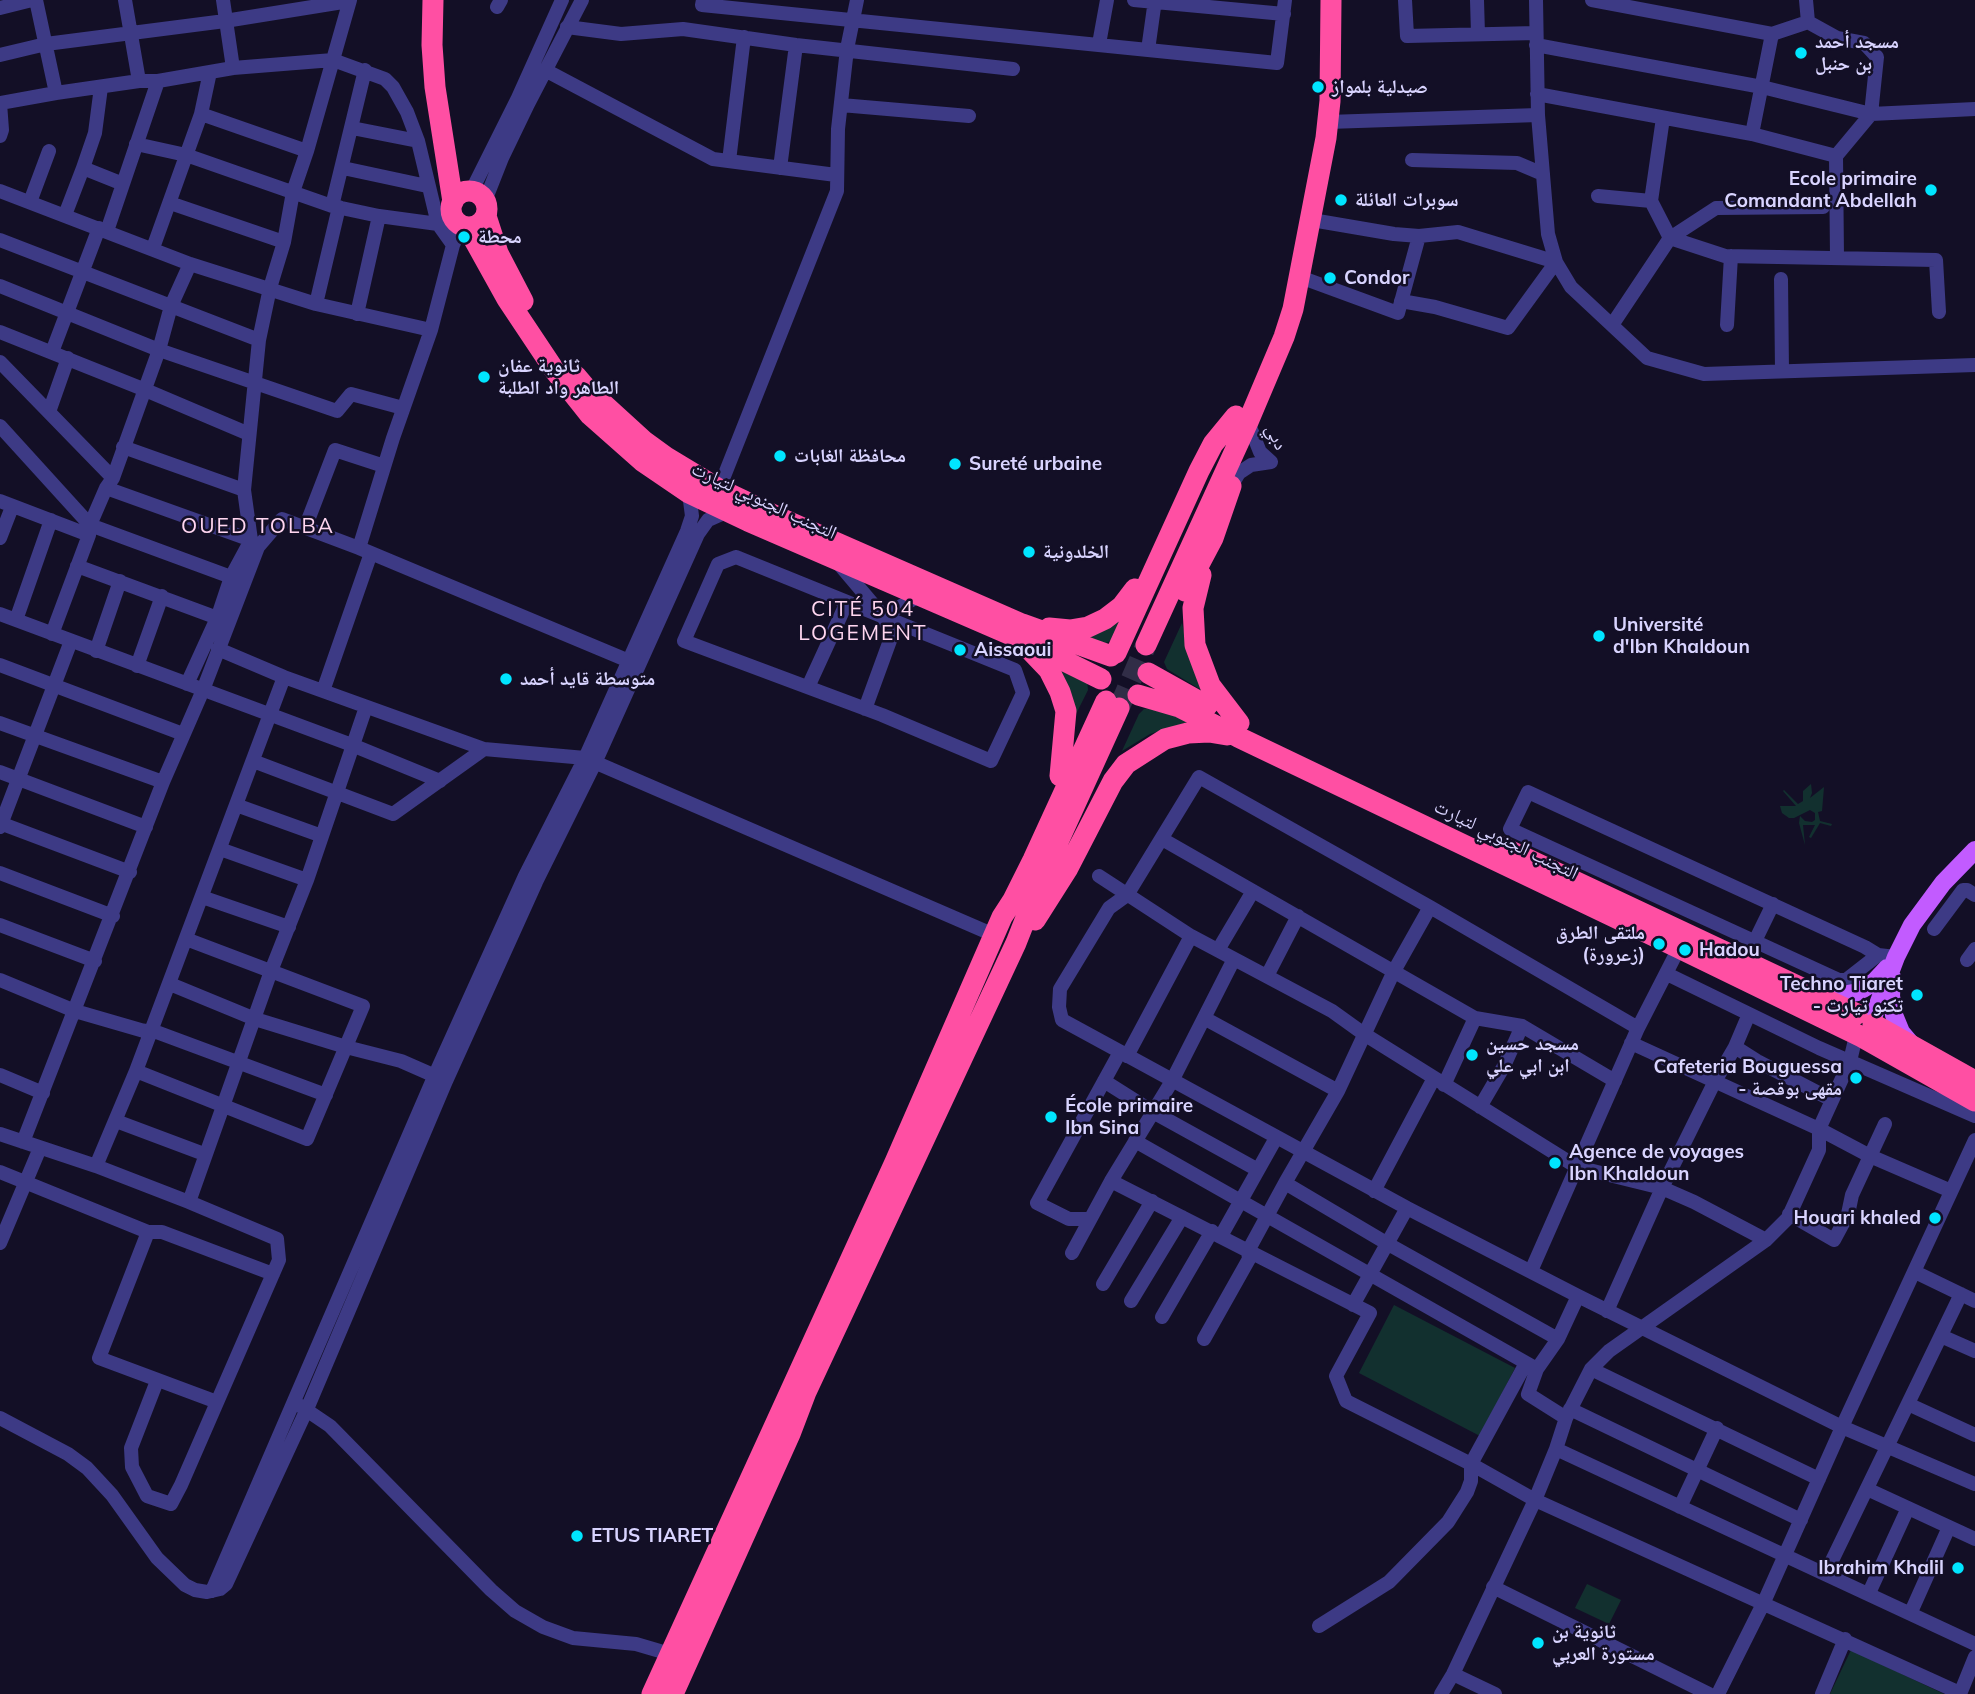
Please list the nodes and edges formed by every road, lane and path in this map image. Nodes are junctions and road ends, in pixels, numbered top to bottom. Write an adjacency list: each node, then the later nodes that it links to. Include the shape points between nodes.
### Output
1 (34, 0): 21 (street); 31 (street)
2 (125, 0): 26 (street)
3 (223, 0): 23 (street)
4 (433, 0): 85 (highway, via 435,87)
5 (562, 0): 85 (street)
6 (582, 0): 25 (street)
7 (703, 0): 22 (street, via 702,5)
8 (857, 0): 22 (street)
9 (1107, 0): 32 (street)
10 (1134, 0): 19 (street)
11 (1322, 0): 124 (highway, via 1314,141 1284,291)
12 (1331, 0): 57 (highway)
13 (1405, 0): 27 (street, via 1408,36)
14 (1477, 0): 27 (street)
15 (1536, 0): 30 (street)
16 (1592, 0): 28 (street)
17 (1807, 0): 24 (street)
18 (350, 1): 23 (street); 37 (street)
19 (1155, 1): 20 (street); 35 (street)
20 (1285, 7): 35 (street, via 1277,62)
21 (0, 8)
22 (854, 19): 32 (street); 34 (street)
23 (225, 21): 26 (street); 38 (street)
24 (1808, 22): 28 (street); 53 (street, via 1837,38 1864,43 1877,57)
25 (566, 27): 29 (street, via 621,34 683,29); 41 (street)
26 (130, 34): 31 (street); 43 (street)
27 (1478, 34): 30 (street)
28 (1772, 34): 46 (street)
29 (744, 37): 33 (street); 68 (street)
30 (1536, 39): 46 (street); 48 (street)
31 (46, 44): 36 (street); 47 (street)
32 (1099, 44): 35 (street)
33 (796, 45): 34 (street); 71 (street)
34 (846, 49): 39 (street); 50 (street)
35 (1148, 50)
36 (0, 55)
37 (333, 60): 38 (street); 40 (street); 64 (street)
38 (233, 68): 42 (street)
39 (1013, 69)
40 (365, 70): 58 (street); 61 (street, via 393,87)
41 (545, 70): 68 (street, via 713,159); 85 (street, via 502,158)
42 (210, 72): 44 (street); 52 (street)
43 (139, 81): 44 (street); 45 (street)
44 (158, 81): 62 (street)
45 (101, 87): 47 (street); 69 (street, via 95,133)
46 (1762, 87): 53 (street); 59 (street)
47 (56, 93): 49 (street)
48 (1537, 94): 54 (street); 56 (street)
49 (0, 103): 60 (street)
50 (841, 105): 55 (street); 73 (street)
51 (1975, 109): 53 (street)
52 (201, 114): 64 (street); 65 (street)
53 (1871, 114): 66 (street)
54 (1538, 115): 57 (street); 72 (street)
55 (969, 116)
56 (1662, 118): 59 (street); 79 (street)
57 (1328, 122): 87 (highway)
58 (352, 128): 61 (street); 70 (street)
59 (1752, 134): 66 (street)
60 (0, 136)
61 (418, 141): 75 (street)
62 (136, 144): 65 (street); 74 (street)
63 (49, 151): 80 (street)
64 (307, 151): 77 (street)
65 (186, 155): 77 (street); 81 (street)
66 (1836, 156): 95 (street)
67 (1412, 160): 72 (street, via 1517,163)
68 (729, 162): 71 (street)
69 (83, 168): 74 (street); 84 (street)
70 (343, 168): 75 (street); 82 (street)
71 (780, 168): 73 (street)
72 (1543, 174): 96 (street, via 1548,234)
73 (836, 175): 131 (street, via 837,191)
74 (123, 184): 88 (street)
75 (427, 187): 85 (street)
76 (0, 191): 80 (street)
77 (293, 192): 82 (street); 92 (street)
78 (1598, 196): 79 (street)
79 (1651, 201): 90 (street)
80 (30, 202): 84 (street)
81 (170, 203): 92 (street); 93 (street)
82 (336, 206): 86 (street); 104 (street)
83 (1823, 207): 90 (street, via 1716,208)
84 (65, 215): 88 (street)
85 (464, 215): 86 (street); 111 (street); 131 (highway, التجنب الجنوبي لتيارت, via 498,253 517,292 587,389 644,441); 133 (highway, التجنب الجنوبي لتيارت, via 485,263 530,337 590,415 642,461)
86 (379, 216): 108 (street)
87 (1312, 220): 89 (street); 99 (highway)
88 (103, 229): 93 (street); 98 (street)
89 (1419, 236): 96 (street, via 1458,232); 103 (street)
90 (1670, 238): 94 (street); 109 (street)
91 (0, 240): 98 (street)
92 (284, 243): 102 (street)
93 (153, 248): 97 (street)
94 (1731, 256): 95 (street); 110 (street)
95 (1837, 257): 106 (street, via 1936,260)
96 (1556, 261): 103 (street, via 1507,328); 109 (street, via 1571,286)
97 (190, 264): 102 (street); 105 (street)
98 (81, 272): 105 (street); 107 (street)
99 (1300, 277): 103 (street, via 1398,313); 124 (highway, via 1284,337)
100 (1782, 279): 119 (street)
101 (0, 286): 107 (street)
102 (270, 288): 104 (street); 113 (street)
103 (1401, 301)
104 (316, 304): 108 (street)
105 (171, 306): 113 (street); 114 (street)
106 (1939, 312)
107 (67, 313): 114 (street); 115 (street)
108 (357, 314): 111 (street)
109 (1612, 325): 119 (street, via 1647,358 1704,374)
110 (1727, 325)
111 (431, 330): 122 (street)
112 (0, 332): 115 (street)
113 (259, 340): 120 (street)
114 (159, 350): 120 (street); 121 (street)
115 (52, 352): 116 (street)
116 (68, 358): 121 (street); 123 (street)
117 (0, 362): 123 (street)
118 (1975, 365): 119 (street)
119 (1782, 371)
120 (254, 384): 122 (street, via 337,411 351,394); 126 (street)
121 (143, 389): 126 (street); 127 (street)
122 (403, 408): 128 (street)
123 (49, 412): 129 (street)
124 (1242, 419): 130 (highway); 130 (street, دبي, via 1260,452 1271,462 1251,465); 137 (highway, via 1213,444); 159 (highway)
125 (0, 426): 139 (street)
126 (249, 434): 132 (street)
127 (123, 447): 129 (street); 132 (street)
128 (384, 466): 138 (street, via 335,450); 143 (street)
129 (109, 483): 139 (street); 142 (street)
130 (1230, 488): 141 (highway)
131 (719, 489): 156 (highway, التجنب الجنوبي لتيارت)
132 (244, 490): 142 (street)
133 (689, 493): 135 (highway, التجنب الجنوبي لتيارت); 163 (street, via 689,526)
134 (4, 502): 136 (street); 140 (street)
135 (728, 511): 144 (highway, التجنب الجنوبي لتيارت); 183 (street, via 712,517 701,529)
136 (51, 520): 139 (street); 154 (street)
137 (1174, 524): 156 (highway, via 1131,595 1105,619 1070,630); 162 (highway)
138 (305, 528): 142 (street, via 282,519); 143 (street)
139 (90, 530): 145 (street); 146 (street)
140 (0, 538)
141 (1213, 538): 166 (highway); 178 (highway, via 1193,608 1195,645 1210,685)
142 (255, 543): 146 (street); 148 (street)
143 (365, 551): 163 (street); 172 (street)
144 (835, 560): 150 (highway, التجنب الجنوبي لتيارت); 153 (street)
145 (77, 566): 147 (street); 157 (street)
146 (231, 577): 148 (street); 155 (street)
147 (120, 581): 149 (street); 161 (street)
148 (240, 591): 155 (street)
149 (162, 596): 155 (street); 165 (street)
150 (919, 596): 153 (street); 156 (highway, التجنب الجنوبي لتيارت)
151 (848, 602): 153 (street); 170 (street); 170 (street, via 736,557 718,564 684,640)
152 (0, 614): 154 (street)
153 (883, 616): 175 (street, via 892,635); 175 (street, via 1016,670 1023,693 991,761)
154 (16, 620): 157 (street)
155 (223, 620): 160 (street); 168 (street)
156 (1019, 631): 162 (highway, التجنب الجنوبي لتيارت); 173 (highway, التجنب الجنوبي لتيارت); 186 (highway, via 1049,670 1066,711)
157 (52, 634): 158 (street)
158 (71, 641): 161 (street); 169 (street)
159 (1140, 642)
160 (218, 649): 167 (street); 171 (street)
161 (96, 650): 165 (street)
162 (1114, 655): 166 (highway, via 1138,656); 173 (highway, via 1103,666)
163 (629, 661): 183 (street)
164 (0, 665): 169 (street)
165 (137, 666): 168 (street)
166 (1147, 671): 173 (highway, via 1146,685); 178 (highway, التجنب الجنوبي لتيارت)
167 (284, 677): 172 (street); 176 (street)
168 (187, 684): 171 (street)
169 (55, 686): 179 (street); 180 (street)
170 (808, 687): 175 (street)
171 (203, 690): 176 (street); 179 (street)
172 (323, 691): 174 (street)
173 (1117, 694): 178 (highway, التجنب الجنوبي لتيارت, via 1179,707); 186 (highway); 211 (highway); 216 (highway, via 1066,853)
174 (366, 707): 181 (street); 182 (street)
175 (865, 709)
176 (269, 714): 181 (street); 184 (street)
177 (0, 723): 180 (street)
178 (1239, 730): 216 (highway, via 1165,739 1126,764 1112,781 1068,868); 218 (highway, التجنب الجنوبي لتيارت); 229 (highway, التجنب الجنوبي لتيارت)
179 (183, 734): 189 (street)
180 (34, 736): 187 (street); 189 (street)
181 (352, 745): 188 (street); 190 (street)
182 (484, 749): 183 (street); 188 (street)
183 (590, 760): 211 (street); 249 (street, via 525,876 495,957)
184 (253, 761): 190 (street); 191 (street)
185 (0, 772): 187 (street)
186 (1060, 776): 211 (highway)
187 (20, 779): 192 (street); 193 (street)
188 (440, 781): 190 (street, via 393,814)
189 (163, 782): 193 (street)
190 (336, 792): 194 (street)
191 (236, 805): 194 (street); 196 (street)
192 (0, 824): 198 (street)
193 (146, 827): 198 (street)
194 (322, 836): 201 (street)
195 (1163, 839): 202 (street); 203 (street); 207 (street, via 1199,777)
196 (220, 849): 201 (street); 205 (street)
197 (1975, 850): 220 (main road)
198 (130, 872): 208 (street)
199 (0, 873): 208 (street)
200 (1099, 876): 203 (street)
201 (307, 880): 212 (street)
202 (1253, 891): 209 (street); 219 (street)
203 (1127, 895): 214 (street); 244 (street, via 1109,908 1060,989 1059,1007 1062,1020)
204 (1975, 895): 213 (street, via 1964,890)
205 (202, 897): 212 (street); 215 (street)
206 (1773, 905): 217 (street); 217 (street, via 1528,792 1522,804 1510,829); 220 (street)
207 (1430, 907): 224 (street); 237 (street)
208 (113, 916): 222 (street)
209 (1298, 916): 224 (street); 226 (street)
210 (0, 925): 222 (street)
211 (998, 926): 328 (highway)
212 (289, 927): 223 (street)
213 (1934, 929)
214 (1191, 936): 219 (street); 244 (street)
215 (186, 939): 223 (street); 228 (street)
216 (1016, 943): 328 (highway, via 806,1392)
217 (1754, 943): 220 (street, via 1839,981)
218 (1679, 948): 225 (street); 235 (highway, التجنب الجنوبي لتيارت)
219 (1218, 950): 221 (street)
220 (1887, 956): 229 (main road, via 1880,977 1861,990 1832,998); 235 (main road); 243 (main road, via 1894,1015 1901,1032)
221 (1234, 958): 226 (street); 232 (street)
222 (95, 961): 230 (street)
223 (271, 971): 234 (street); 241 (street, via 363,1006)
224 (1394, 971): 233 (street); 239 (street)
225 (1667, 974): 231 (street); 237 (street)
226 (1267, 976): 239 (street)
227 (0, 980): 230 (street)
228 (170, 984): 234 (street); 238 (street)
229 (1819, 996): 235 (highway, التجنب الجنوبي لتيارت)
230 (75, 1011): 238 (street); 257 (street)
231 (1749, 1014): 242 (street); 246 (street)
232 (1204, 1018): 252 (street); 256 (street)
233 (1475, 1018): 236 (street); 254 (street)
234 (255, 1019): 241 (street); 245 (street)
235 (1862, 1025): 243 (highway, التجنب الجنوبي لتيارت); 246 (street); 260 (highway, التجنب الجنوبي لتيارت)
236 (1522, 1027): 251 (street); 262 (street)
237 (1638, 1028): 240 (street)
238 (151, 1030): 245 (street); 247 (street)
239 (1364, 1034): 254 (street); 256 (street)
240 (1631, 1043): 251 (street); 255 (street)
241 (346, 1047): 249 (street, via 401,1062); 258 (street)
242 (1735, 1047): 255 (street); 259 (street)
243 (1918, 1051): 253 (highway, التجنب الجنوبي لتيارت)
244 (1123, 1054): 250 (street); 252 (street)
245 (238, 1061): 258 (street); 261 (street)
246 (1850, 1061): 259 (street); 264 (street)
247 (136, 1071): 261 (street); 265 (street)
248 (0, 1075): 257 (street)
249 (440, 1079): 323 (street)
250 (1104, 1080): 263 (street); 294 (street, via 1037,1203 1069,1219)
251 (1615, 1080): 278 (street)
252 (1172, 1081): 263 (street); 269 (street)
253 (1975, 1081)
254 (1439, 1082): 262 (street); 285 (street)
255 (1714, 1083): 267 (street); 284 (street)
256 (1338, 1091): 274 (street)
257 (43, 1093): 272 (street)
258 (326, 1095): 261 (street, via 307,1139)
259 (1832, 1100): 267 (street)
260 (1975, 1101)
261 (222, 1106): 275 (street)
262 (1480, 1107): 278 (street)
263 (1153, 1112): 271 (street); 279 (street)
264 (1975, 1116)
265 (116, 1121): 275 (street); 277 (street)
266 (1885, 1124): 276 (street)
267 (1819, 1129): 276 (street); 291 (street, via 1819,1150)
268 (0, 1134): 272 (street)
269 (1276, 1138): 274 (street); 279 (street)
270 (1975, 1140): 286 (street)
271 (1135, 1141): 282 (street); 288 (street)
272 (23, 1142): 273 (street)
273 (40, 1148): 277 (street); 281 (street)
274 (1302, 1153): 283 (street); 285 (street)
275 (204, 1154): 289 (street)
276 (1870, 1156): 286 (street); 291 (street, via 1833,1240)
277 (96, 1166): 289 (street)
278 (1577, 1167): 284 (street); 302 (street)
279 (1258, 1170): 288 (street)
280 (0, 1172): 281 (street)
281 (25, 1181): 295 (street); 298 (street)
282 (1111, 1181): 287 (street); 294 (street)
283 (1285, 1183): 292 (street); 299 (street)
284 (1662, 1188): 297 (street); 311 (street)
285 (1374, 1191): 290 (street)
286 (1951, 1191): 303 (street)
287 (1152, 1201): 293 (street); 306 (street)
288 (1240, 1201): 292 (street); 296 (street)
289 (189, 1202): 304 (street, via 277,1240 279,1260)
290 (1407, 1209): 299 (street); 302 (street)
291 (1789, 1214): 297 (street)
292 (1268, 1215): 300 (street); 305 (street)
293 (1182, 1217): 296 (street); 309 (street)
294 (1090, 1219): 301 (street)
295 (148, 1232): 304 (street, via 162,1232); 320 (street, via 99,1358)
296 (1216, 1234): 300 (street); 312 (street)
297 (1766, 1240): 313 (street)
298 (0, 1243)
299 (1388, 1244): 305 (street); 316 (street)
300 (1248, 1251): 310 (street); 315 (street, via 1249,1259)
301 (1072, 1253)
302 (1531, 1271): 307 (street)
303 (1915, 1272): 308 (street); 326 (street)
304 (273, 1274): 321 (street)
305 (1371, 1275): 310 (street); 318 (street)
306 (1103, 1284)
307 (1578, 1296): 311 (street); 316 (street)
308 (1968, 1297): 314 (street)
309 (1131, 1301)
310 (1353, 1305): 332 (street, via 1370,1313 1336,1376 1346,1401)
311 (1607, 1311): 313 (street)
312 (1162, 1317)
313 (1643, 1328): 319 (street); 326 (street)
314 (1941, 1336): 317 (street); 322 (street)
315 (1204, 1339)
316 (1558, 1339): 318 (street)
317 (1975, 1351)
318 (1532, 1366): 324 (street, via 1528,1394); 332 (street)
319 (1591, 1369): 324 (street); 327 (street)
320 (157, 1381): 321 (street); 321 (street, via 131,1448 132,1467 148,1496 171,1504)
321 (217, 1402)
322 (1908, 1404): 329 (street); 330 (street)
323 (301, 1406): 325 (street, via 212,1591 190,1588 166,1567 87,1468); 352 (street, via 330,1426 515,1611 573,1637 645,1646)
324 (1568, 1413): 331 (street); 333 (street)
325 (0, 1418)
326 (1842, 1427): 330 (street); 334 (street)
327 (1717, 1428): 333 (street); 334 (street)
328 (781, 1430): 352 (highway); 357 (highway)
329 (1975, 1435)
330 (1888, 1445): 335 (street); 336 (street)
331 (1556, 1449): 337 (street); 338 (street)
332 (1471, 1464): 337 (street); 349 (street, via 1467,1492 1448,1522 1389,1582)
333 (1697, 1469): 338 (street); 340 (street)
334 (1819, 1479): 340 (street)
335 (1975, 1484)
336 (1867, 1489): 339 (street); 344 (street)
337 (1535, 1500): 345 (street); 347 (street)
338 (1680, 1507): 343 (street)
339 (1908, 1508): 341 (street); 346 (street)
340 (1801, 1520): 343 (street)
341 (1949, 1527): 342 (street); 348 (street)
342 (1975, 1539)
343 (1786, 1555): 344 (street); 347 (street)
344 (1826, 1573): 346 (street)
345 (1493, 1587): 354 (street); 360 (street)
346 (1869, 1593): 348 (street)
347 (1764, 1602): 350 (street); 360 (street)
348 (1911, 1612): 351 (street)
349 (1319, 1626)
350 (1845, 1639): 355 (street); 361 (street)
351 (1975, 1644)
352 (670, 1654): 356 (highway)
353 (1975, 1657): 355 (street)
354 (1453, 1674): 358 (street); 359 (street)
355 (1960, 1693)
356 (652, 1694)
357 (673, 1694)
358 (1441, 1694)
359 (1495, 1694)
360 (1710, 1694)
361 (1822, 1694)

